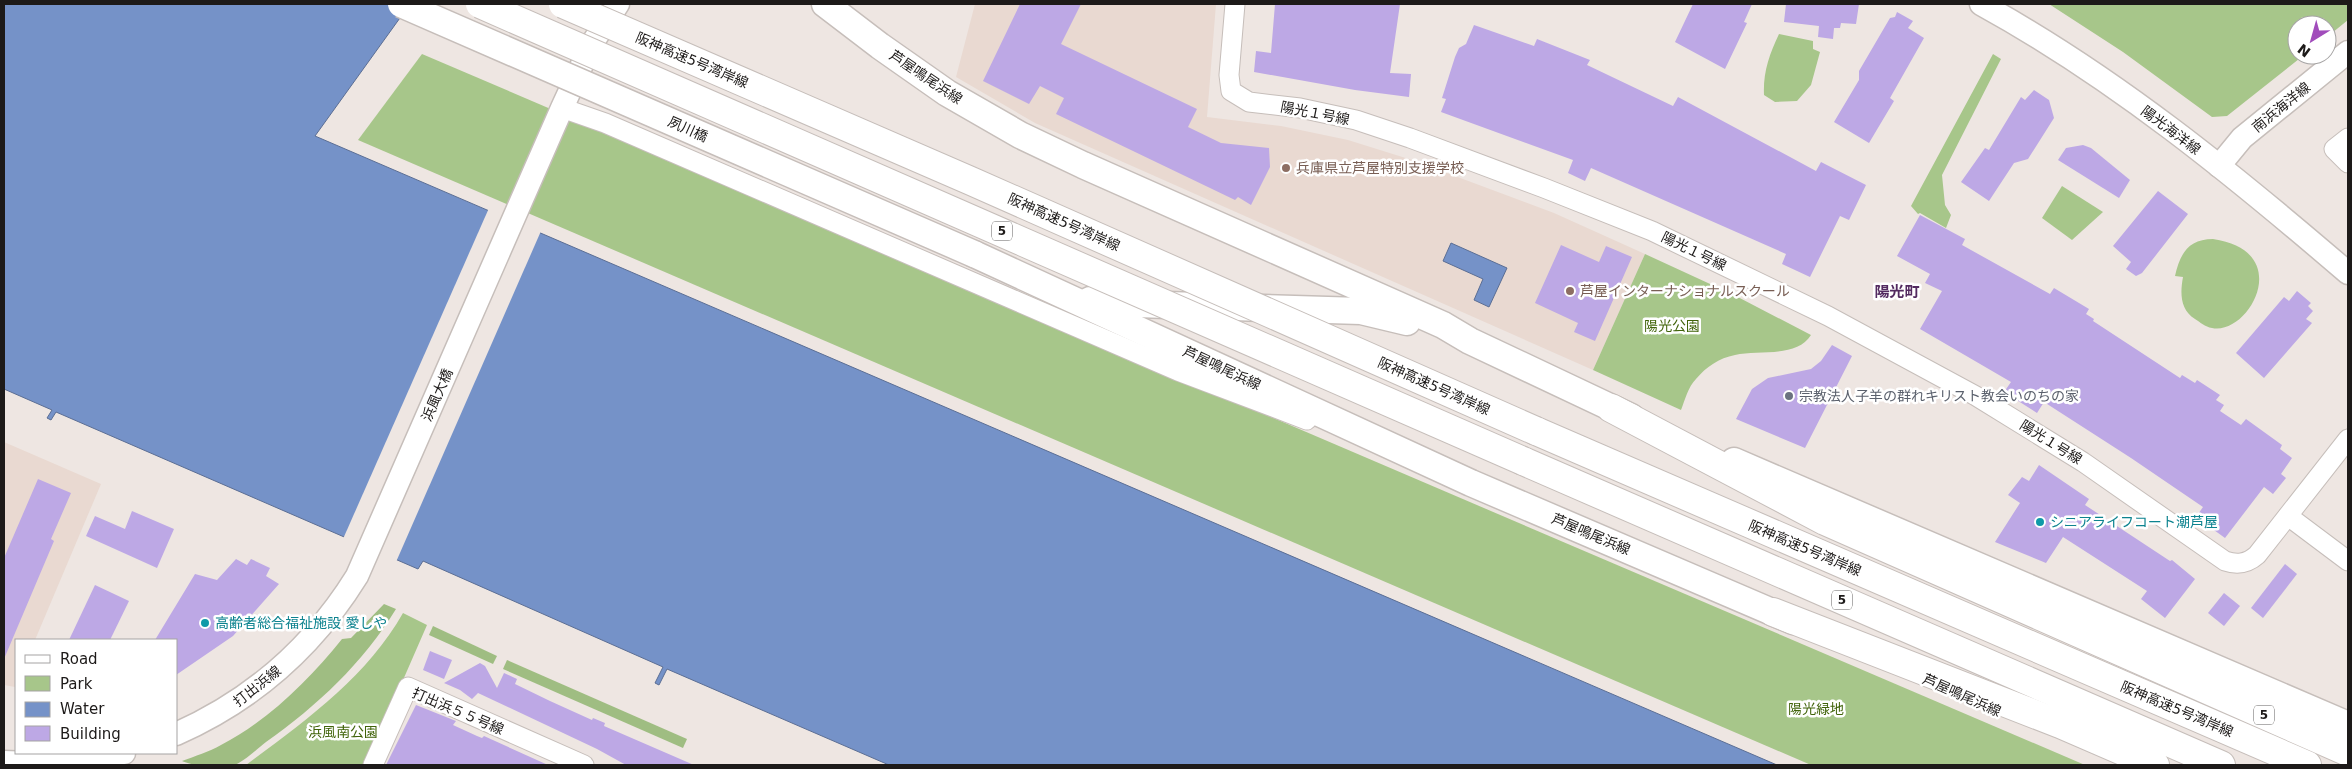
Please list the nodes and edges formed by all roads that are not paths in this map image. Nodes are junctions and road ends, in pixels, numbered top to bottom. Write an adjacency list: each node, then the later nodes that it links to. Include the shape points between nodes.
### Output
1 (401, 4): 15 (main road, 夙川橋, bridge)
2 (480, 4): 35 (highway, 5, bridge)
3 (562, 4): 14 (highway, 阪神高速5号湾岸線 / 5, bridge)
4 (611, 4): 14 (highway, bridge, via 731,66 900,142)
5 (618, 4): 10 (street, 浜風大橋, via 591,45)
6 (825, 4): 18 (main road, 芦屋鳴尾浜線, via 947,93 1020,134 1443,325)
7 (1235, 4): 22 (street, 陽光１号線, via 1229,75 1231,91 1249,102 1300,108 1365,123 1652,231 1828,316 1976,396 2097,471 2220,558 2234,563 2244,563 2253,558)
8 (1981, 4): 13 (street, 陽光海洋線, via 2083,68)
9 (2348, 52): 13 (street, 南浜海洋線, via 2242,138)
10 (562, 108): 21 (street, via 606,123 1178,371); 25 (street, 浜風大橋, via 363,565)
11 (2348, 138): 12 (street, via 2334,148)
12 (2348, 163)
13 (2219, 166): 16 (street, 陽光海洋線)
14 (971, 181): 36 (highway, 阪神高速5号湾岸線 / 5, bridge, via 1554,439)
15 (974, 254): 17 (main road, 芦屋鳴尾浜線)
16 (2348, 273)
17 (1064, 295): 18 (main road, 芦屋鳴尾浜線, via 1103,303 1360,311); 21 (main road, 芦屋鳴尾浜線)
18 (1470, 341): 19 (main road, 芦屋鳴尾浜線)
19 (1611, 408): 26 (main road, 芦屋鳴尾浜線); 28 (highway, 5, via 1825,521)
20 (2348, 439): 22 (street)
21 (1471, 483): 24 (main road, 芦屋鳴尾浜線)
22 (2288, 516): 23 (street)
23 (2348, 561)
24 (1773, 612): 33 (main road, 芦屋鳴尾浜線); 34 (highway, via 2060,724)
25 (326, 620): 27 (street, 打出浜線, via 297,654 268,679 223,711)
26 (2348, 725)
27 (178, 733)
28 (2348, 752)
29 (118, 754): 30 (street, via 56,764)
30 (4, 762)
31 (373, 765): 32 (street, 打出浜５５号線, via 408,688)
32 (584, 765)
33 (2121, 765)
34 (2155, 765)
35 (2221, 765)
36 (2307, 765)

